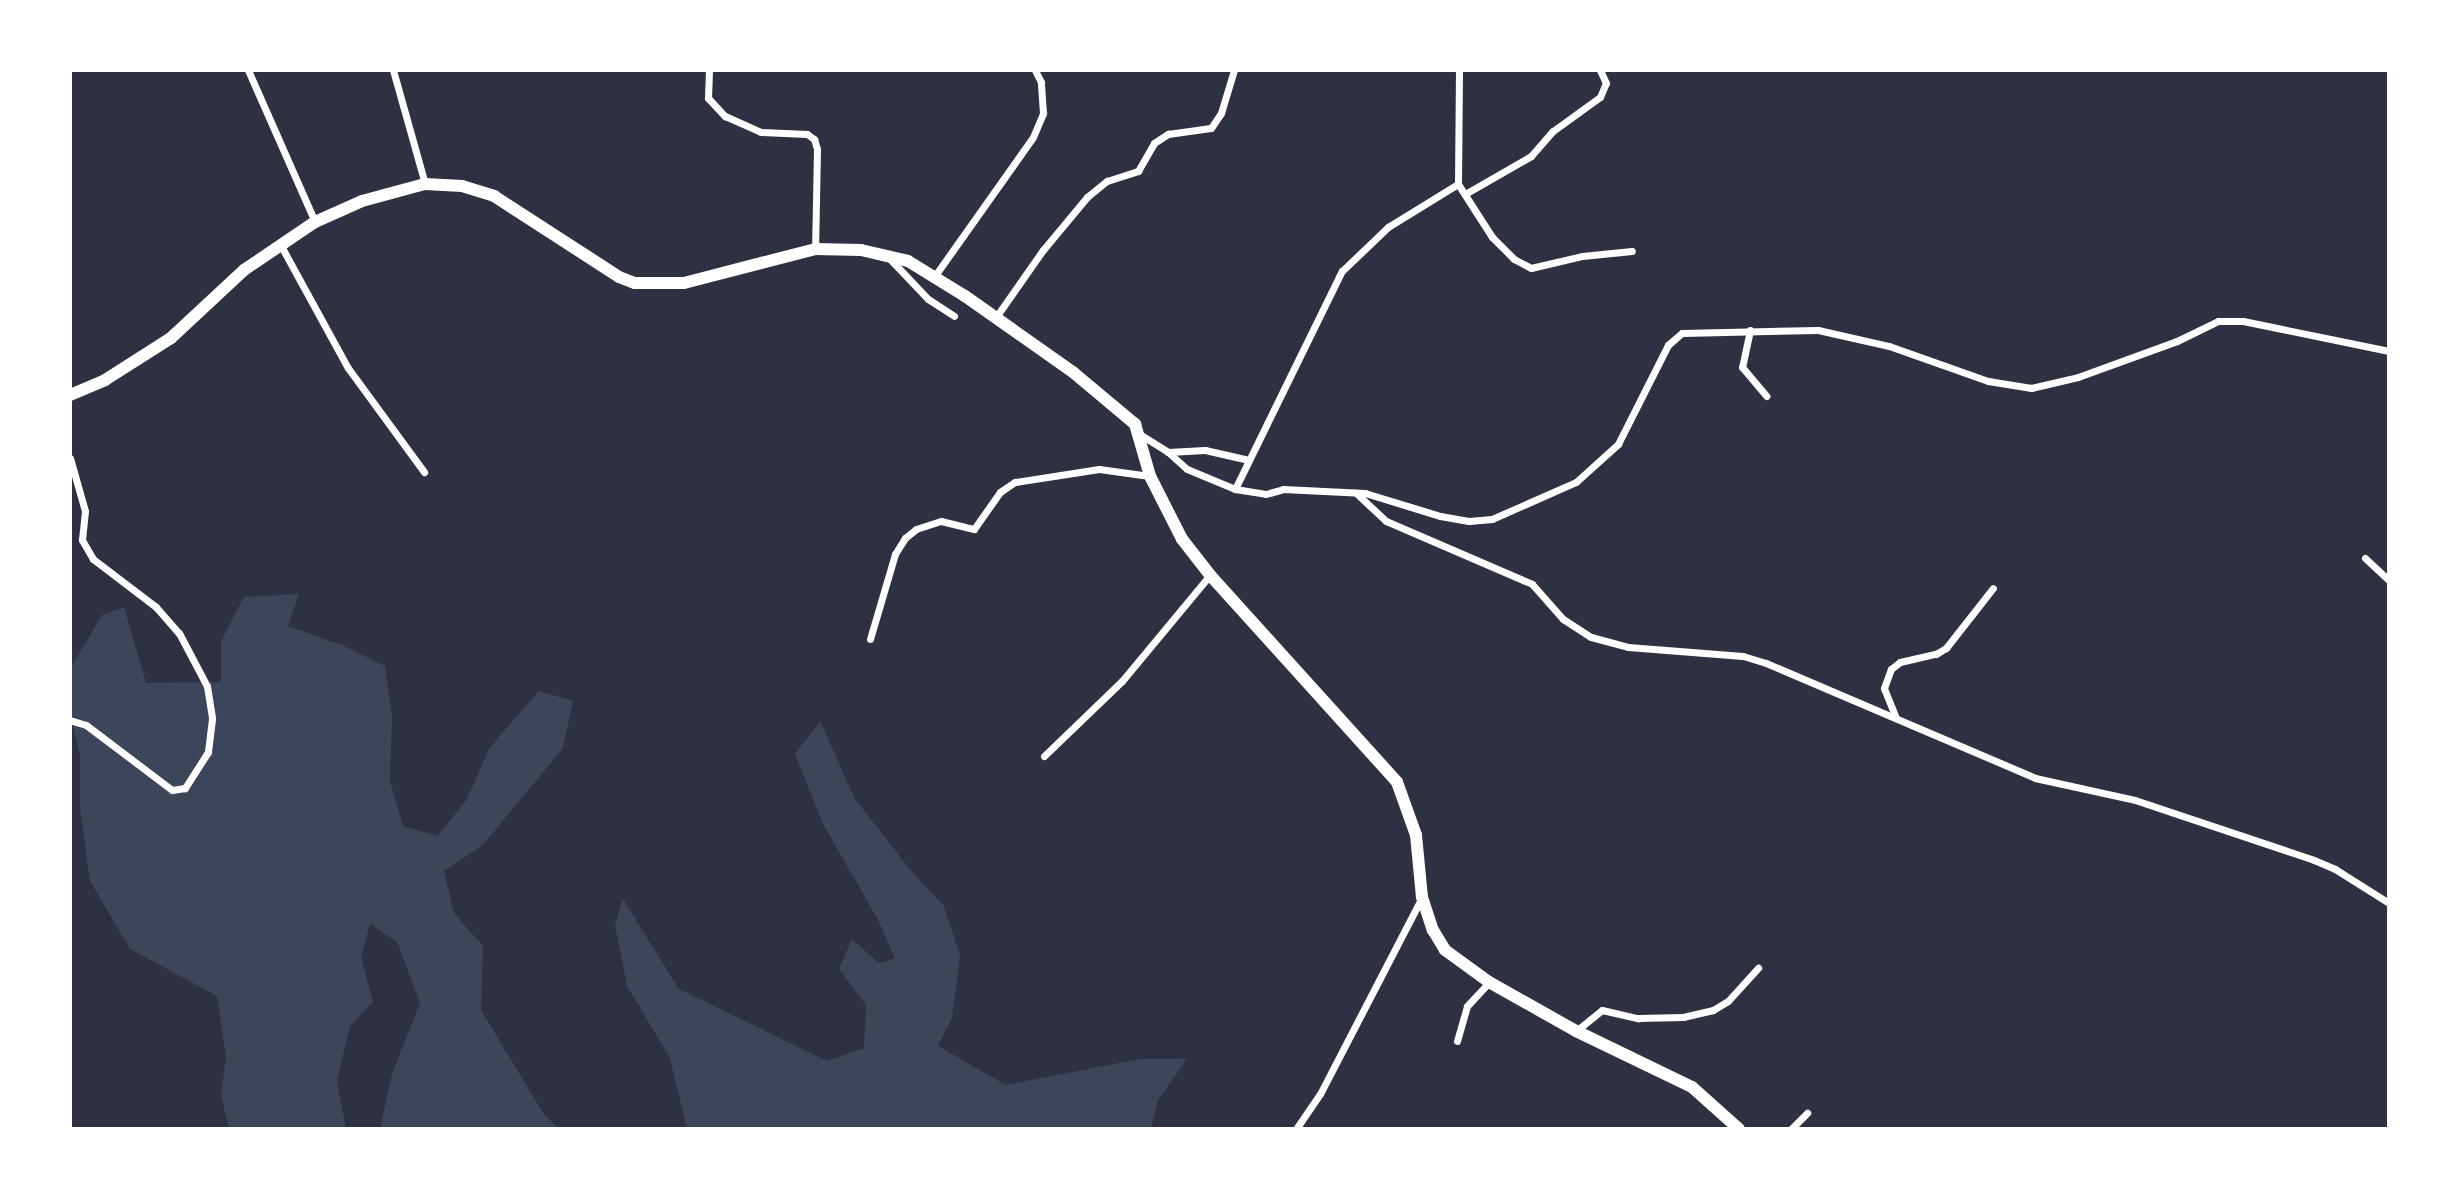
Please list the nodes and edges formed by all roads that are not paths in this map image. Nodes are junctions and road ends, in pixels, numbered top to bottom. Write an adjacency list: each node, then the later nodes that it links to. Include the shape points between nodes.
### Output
1 (248, 70): 11 (street)
2 (393, 70): 8 (street)
3 (709, 70): 13 (street, via 708,98 725,116 761,132 807,134 814,139)
4 (1035, 70): 16 (street, via 1043,113 1033,137)
5 (1234, 70): 18 (street, via 1211,128 1168,134 1154,143 1138,171 1107,181 1087,197)
6 (1459, 70): 9 (street)
7 (1600, 70): 10 (street, via 1606,83 1600,97 1553,131 1531,156)
8 (425, 184): 11 (highway, via 362,201); 13 (highway, via 462,186 494,196 635,283 684,283)
9 (1458, 184): 10 (street); 26 (street, via 1388,227 1342,271)
10 (1465, 194): 14 (street, via 1492,237 1531,268)
11 (315, 222): 12 (highway)
12 (280, 244): 21 (highway, via 171,338 105,380); 27 (street, via 348,368)
13 (815, 249): 15 (highway)
14 (1632, 251)
15 (886, 254): 16 (highway); 17 (street, via 907,280)
16 (934, 277): 18 (highway)
17 (954, 316)
18 (996, 317): 23 (highway, via 1119,408)
19 (1750, 330): 20 (street, via 1818,330 1889,346 1988,381 2031,388 2078,377 2218,321 2243,321); 22 (street, via 1742,367); 30 (street, via 1703,329 1676,336 1618,444 1576,482 1492,519 1440,516 1381,495)
20 (2389, 351)
21 (70, 395)
22 (1766, 396)
23 (1141, 435): 24 (street); 28 (highway)
24 (1168, 452): 26 (street, via 1205,450); 29 (street, via 1187,469)
25 (70, 458): 36 (street, via 85,511 82,540 93,559 156,607 179,633 207,686 212,719 208,752 185,788 172,790 86,725)
26 (1249, 460): 29 (street)
27 (424, 472)
28 (1150, 476): 32 (highway, via 1169,517); 35 (street, via 1099,469 1015,482 1000,492 974,529 941,521 916,529 895,554)
29 (1235, 489): 30 (street, via 1266,494 1283,489)
30 (1355, 492): 37 (street, via 1386,521 1532,584 1563,619 1591,637 1628,647 1743,656)
31 (2365, 558): 33 (street)
32 (1210, 575): 38 (street, via 1122,681); 39 (highway, via 1397,782 1416,835)
33 (2389, 580)
34 (1993, 588): 37 (street, via 1946,648 1891,669 1884,688)
35 (870, 639)
36 (70, 720)
37 (1897, 720): 40 (street, via 2035,778 2135,800 2314,860)
38 (1044, 756)
39 (1422, 897): 42 (highway, via 1445,950); 46 (street, via 1320,1094)
40 (2389, 903)
41 (1758, 968): 43 (street, via 1713,1010 1638,1018 1602,1010)
42 (1489, 982): 43 (highway); 44 (street, via 1467,1006)
43 (1576, 1031): 47 (highway, via 1692,1087)
44 (1457, 1041)
45 (1807, 1113): 48 (street)
46 (1296, 1129)
47 (1739, 1129)
48 (1791, 1129)

